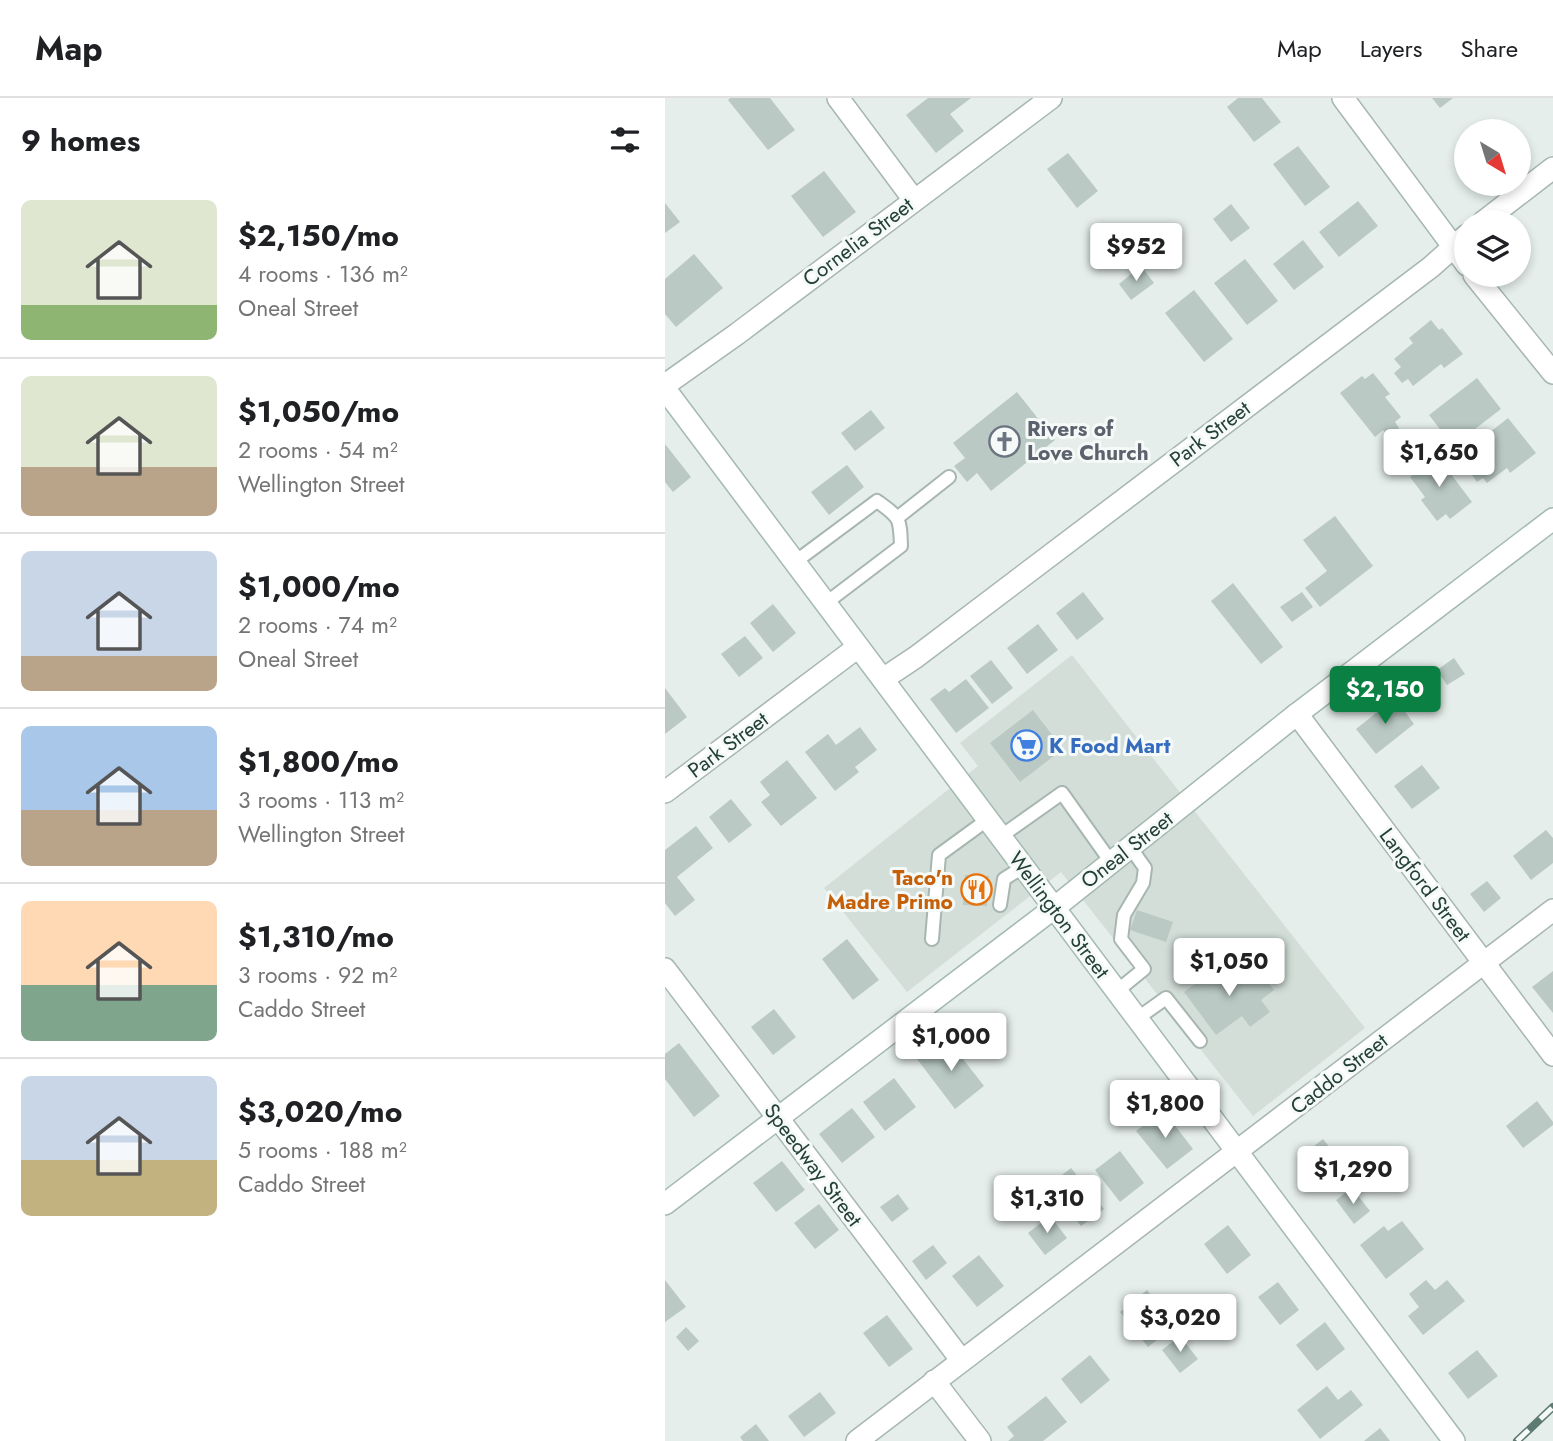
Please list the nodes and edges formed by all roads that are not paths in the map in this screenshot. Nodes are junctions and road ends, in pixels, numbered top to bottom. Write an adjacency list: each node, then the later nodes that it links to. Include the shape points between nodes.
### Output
1 (838, 98): 5 (street)
2 (1051, 98): 5 (street, Cornelia Street)
3 (1343, 98): 7 (street)
4 (1553, 168): 6 (street)
5 (914, 200): 11 (street, Cornelia Street)
6 (1499, 210)
7 (1454, 235)
8 (1454, 245): 18 (street, Park Street)
9 (1484, 287): 10 (street)
10 (1553, 373)
11 (665, 387): 15 (street, Wellington Street)
12 (949, 477): 13 (lane)
13 (897, 518): 15 (lane, via 877,501); 16 (lane, via 901,546)
14 (1553, 519): 19 (street, Oneal Street)
15 (795, 562): 16 (street, Wellington Street)
16 (825, 603): 17 (street, Wellington Street)
17 (859, 647): 18 (street, Wellington Street); 20 (street, Park Street)
18 (883, 680): 21 (street, Wellington Street)
19 (1297, 715): 22 (street, Oneal Street); 29 (street, Langford Street)
20 (665, 792)
21 (993, 828): 23 (lane, via 1062,793); 24 (street, Wellington Street); 28 (lane, via 939,855)
22 (1130, 847): 23 (street, Oneal Street); 31 (lane, via 1145,869 1143,883 1124,915 1121,939 1145,969)
23 (1111, 862): 26 (street, Oneal Street)
24 (1023, 867): 25 (lane, via 1004,880); 26 (street, Wellington Street)
25 (1000, 905)
26 (1054, 908): 31 (street, Wellington Street); 35 (street, Oneal Street)
27 (1553, 909): 29 (street, Caddo Street)
28 (932, 939)
29 (1483, 963): 34 (street, Langford Street); 36 (street, Caddo Street)
30 (665, 969): 35 (street, Speedway Street)
31 (1117, 991): 32 (street, Wellington Street)
32 (1138, 1018): 33 (lane, via 1166,998); 36 (street, Wellington Street)
33 (1200, 1041)
34 (1553, 1055)
35 (777, 1119): 37 (street, Oneal Street); 38 (street, Speedway Street)
36 (1239, 1151): 38 (street, Caddo Street); 42 (street, Wellington Street)
37 (665, 1204)
38 (962, 1361): 39 (street, Caddo Street)
39 (935, 1381): 40 (street, Caddo Street); 41 (street)
40 (857, 1441)
41 (980, 1441)
42 (1454, 1441)

